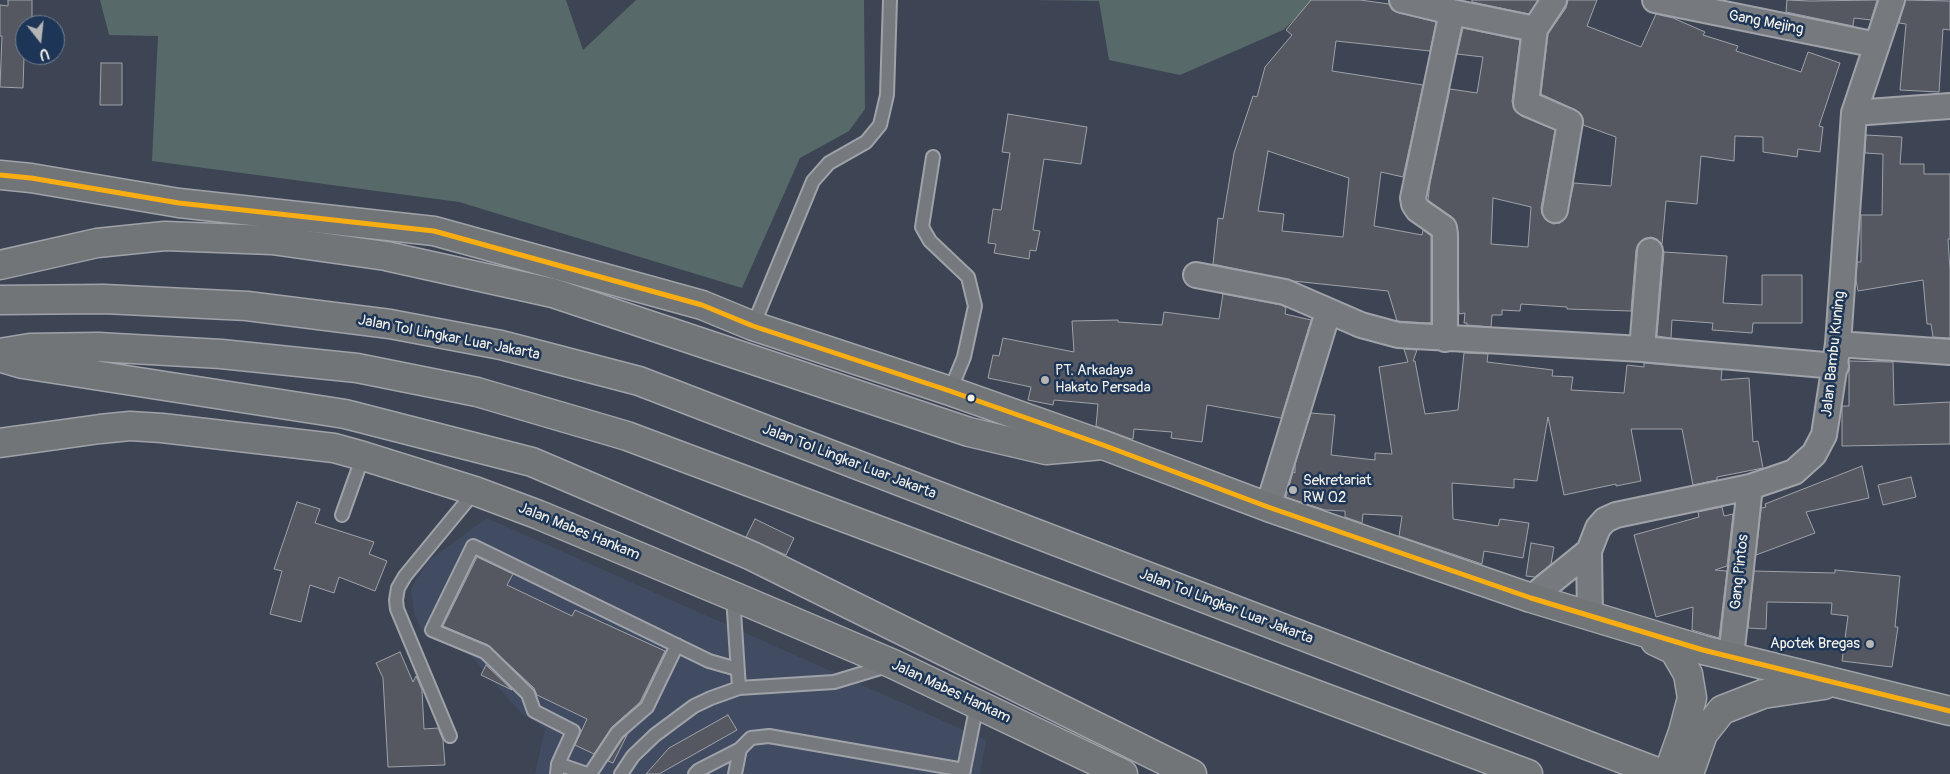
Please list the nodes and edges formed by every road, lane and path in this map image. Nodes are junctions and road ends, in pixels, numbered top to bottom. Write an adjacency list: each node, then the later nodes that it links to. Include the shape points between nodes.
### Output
1 (890, 0): 19 (lane, via 887,96 880,125 866,142 829,163 813,181)
2 (1402, 0): 6 (street)
3 (1554, 0): 7 (street)
4 (1655, 0): 8 (street, Gang Mejing)
5 (1892, 0): 8 (street, Jalan Bambu Kuning)
6 (1452, 12): 7 (street); 20 (street, via 1413,198 1418,210 1444,228)
7 (1535, 29): 13 (street, via 1526,103 1570,122)
8 (1877, 45): 10 (street, Jalan Bambu Kuning)
9 (1950, 106): 10 (street)
10 (1854, 113): 24 (street, Jalan Bambu Kuning)
11 (933, 157): 25 (lane, via 922,227 930,241 968,277 976,306 964,358)
12 (0, 175): 19 (main road, via 179,203 434,231 702,305)
13 (1555, 210)
14 (1650, 250): 21 (street)
15 (0, 265): 27 (main road, via 97,244 165,236 272,240 386,256 553,293 970,432 1046,450)
16 (1196, 275): 18 (street, via 1286,292)
17 (0, 300): 58 (main road, Jalan Tol Lingkar Luar Jakarta, via 104,299 238,306 390,324 501,345 639,381)
18 (1328, 312): 20 (street, via 1380,331); 31 (street)
19 (753, 326): 25 (main road)
20 (1445, 339): 21 (street)
21 (1642, 349): 24 (street)
22 (1950, 352): 24 (street)
23 (0, 355): 56 (main road, via 23,364 346,414 532,462 752,556); 57 (main road, via 30,348 98,347 221,354 357,368 477,392 627,436)
24 (1837, 355): 29 (street, Jalan Bambu Kuning, via 1824,435 1814,454 1794,472)
25 (950, 391): 27 (main road)
26 (0, 443): 28 (main road, Jalan Mabes Hankam, via 130,426 334,448)
27 (1103, 445): 31 (main road)
28 (364, 456): 30 (main road, Jalan Mabes Hankam); 32 (lane)
29 (1750, 487): 33 (street, Jalan Bambu Kuning, via 1616,515 1598,528); 39 (street, Gang Pintos)
30 (475, 491): 34 (main road, Jalan Mabes Hankam); 47 (lane, via 405,576 396,600)
31 (1268, 507): 35 (main road)
32 (342, 515)
33 (1589, 551): 35 (street, Jalan Bambu Kuning); 36 (street, Jalan Bambu Kuning)
34 (733, 596): 40 (main road, Jalan Mabes Hankam); 41 (lane)
35 (1531, 598): 36 (main road)
36 (1590, 616): 37 (main road)
37 (1628, 627): 39 (main road); 46 (main road, via 1674,650 1688,674)
38 (677, 645): 41 (lane, via 709,661); 49 (lane, via 473,546 432,630 485,652 528,694 534,711 573,731); 51 (lane, via 647,707 617,733)
39 (1731, 657): 42 (main road)
40 (893, 664): 43 (lane, via 834,682); 44 (main road, Jalan Mabes Hankam)
41 (738, 669): 43 (lane)
42 (1838, 684): 45 (main road); 46 (main road, via 1763,694 1722,710)
43 (739, 688): 52 (lane, via 694,706 655,735 633,756)
44 (978, 704): 50 (lane); 55 (main road, Jalan Mabes Hankam)
45 (1950, 711)
46 (1693, 733): 59 (main road); 60 (main road)
47 (450, 736)
48 (740, 749): 50 (lane, via 751,738 769,736); 53 (lane); 54 (lane)
49 (558, 769): 51 (lane)
50 (964, 772)
51 (588, 774)
52 (621, 774)
53 (696, 774)
54 (735, 774)
55 (1123, 774)
56 (1192, 774)
57 (1528, 774)
58 (1662, 774)
59 (1668, 774)
60 (1689, 774)

